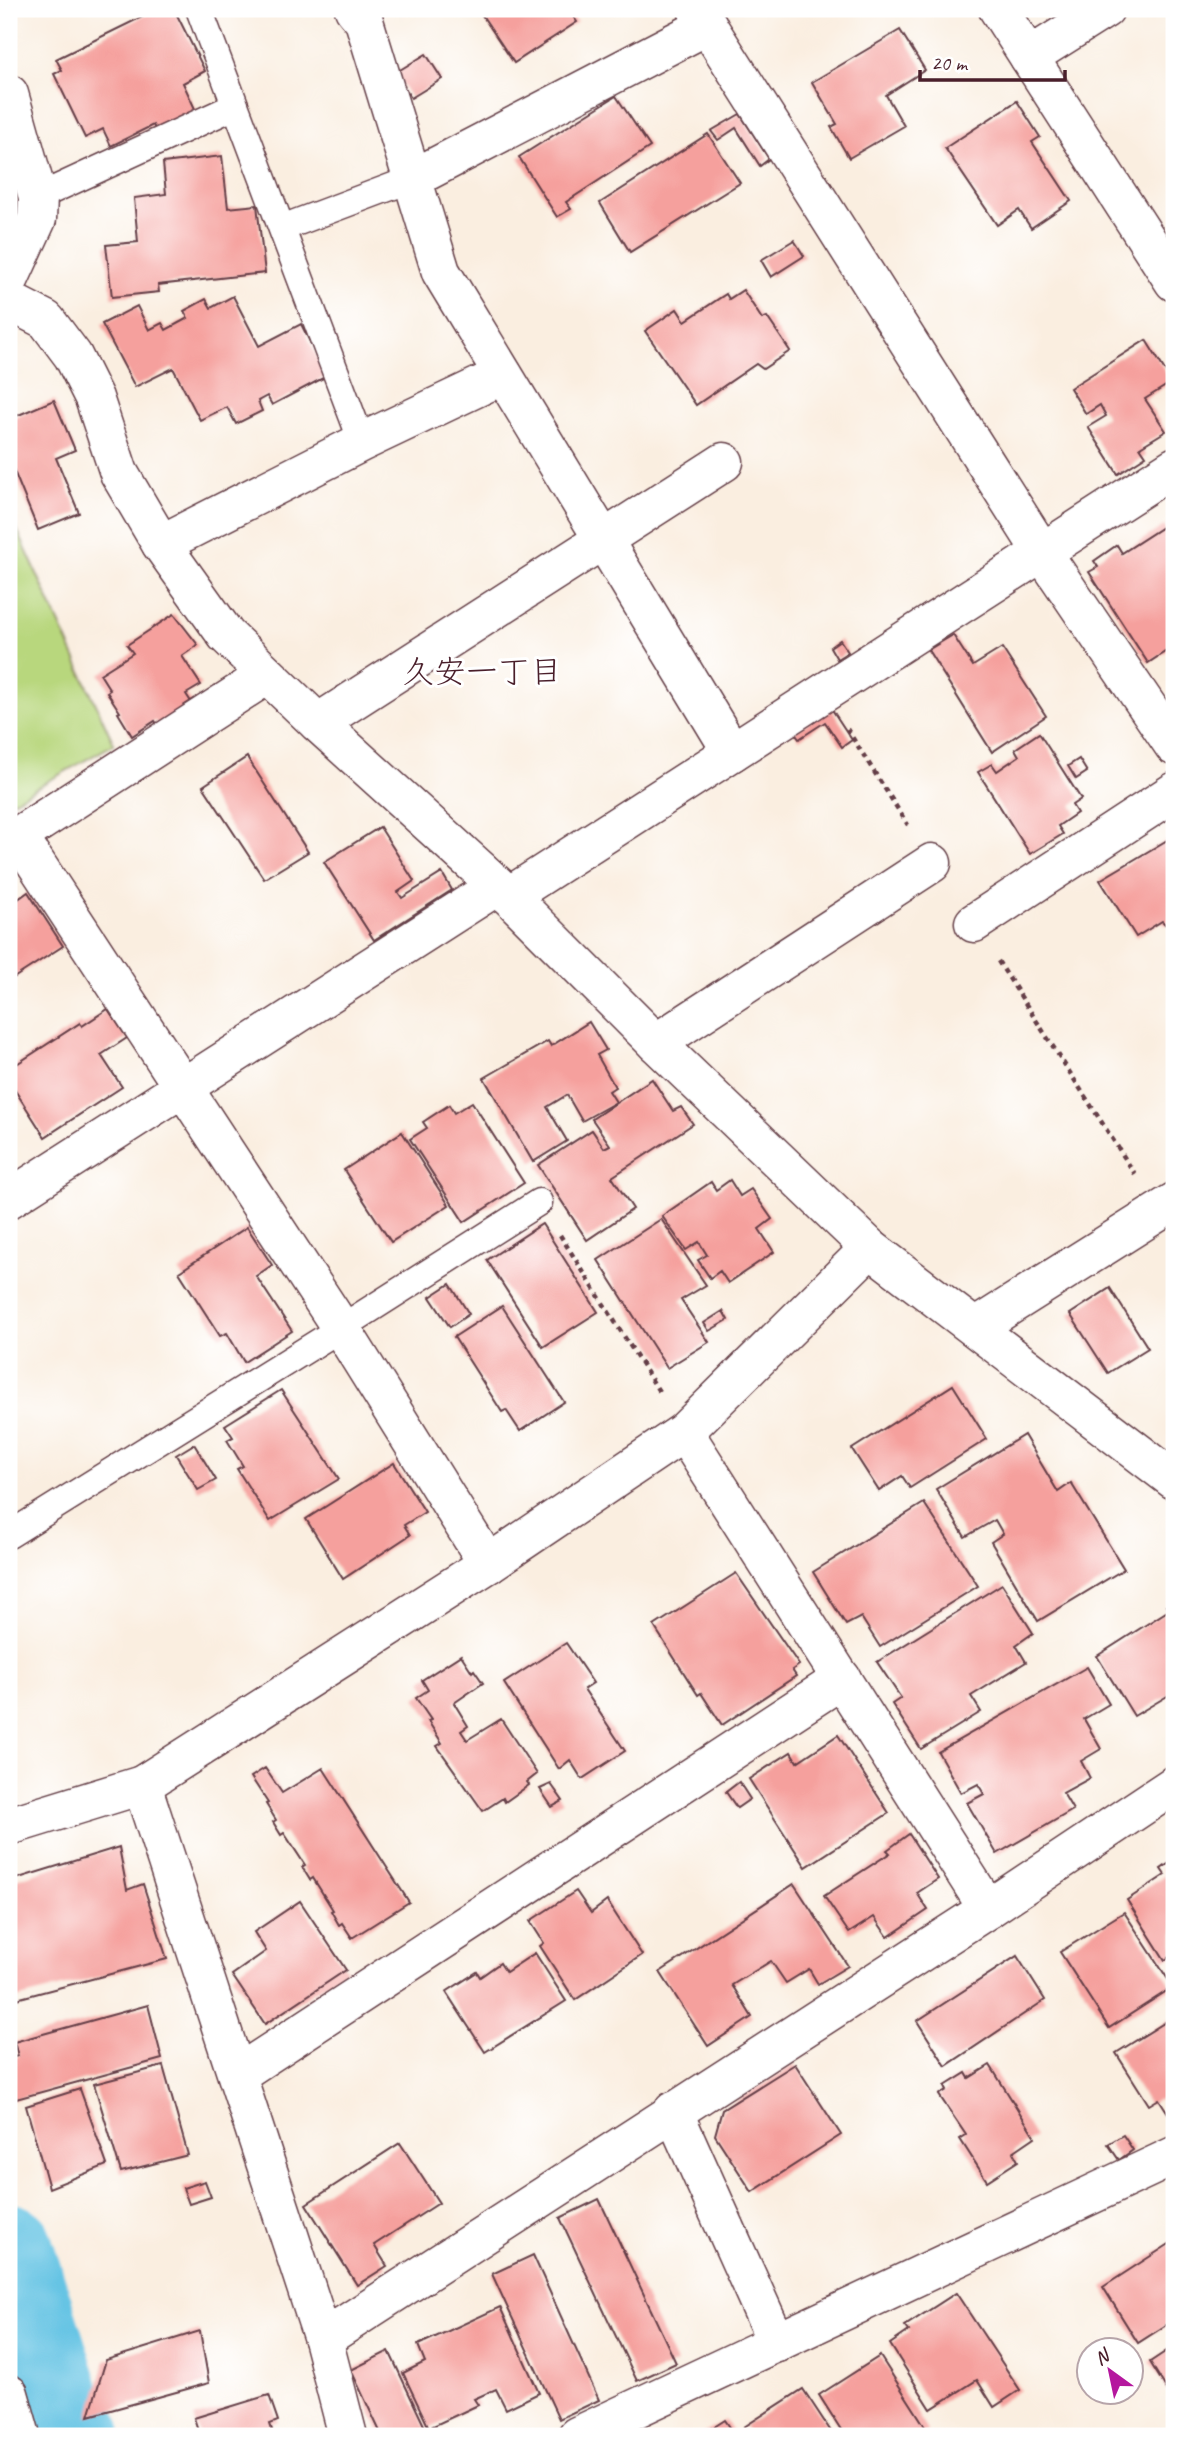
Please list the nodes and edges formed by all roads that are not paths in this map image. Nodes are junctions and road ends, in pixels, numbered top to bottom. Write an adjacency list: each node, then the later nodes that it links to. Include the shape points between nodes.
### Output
1 (199, 9): 8 (lane)
2 (354, 9): 9 (street, via 363,21)
3 (998, 9): 6 (street)
4 (1105, 9): 6 (street)
5 (703, 17): 9 (street); 21 (street)
6 (1029, 57): 13 (street)
7 (9, 94): 10 (street)
8 (236, 106): 10 (lane); 11 (lane)
9 (412, 180): 11 (lane); 15 (street, via 441,272)
10 (38, 197): 12 (street, via 37,219)
11 (282, 228): 16 (lane)
12 (9, 280)
13 (1174, 282)
14 (9, 302): 20 (street, via 46,320 73,356 94,398 119,473)
15 (503, 375): 16 (street); 19 (street)
16 (362, 442): 20 (street)
17 (724, 462): 19 (street)
18 (1174, 467): 21 (street)
19 (604, 540): 23 (street); 25 (street)
20 (161, 544): 22 (street, via 226,635)
21 (1042, 552): 24 (street); 25 (street)
22 (267, 675): 23 (street); 27 (street)
23 (318, 723): 29 (street)
24 (1174, 746)
25 (732, 752): 29 (street)
26 (1174, 792): 30 (street)
27 (13, 839): 32 (street)
28 (932, 863): 31 (street)
29 (503, 891): 31 (street); 32 (street)
30 (974, 923)
31 (656, 1043): 37 (street)
32 (183, 1087): 33 (street); 38 (street)
33 (9, 1199)
34 (539, 1202): 38 (lane)
35 (1174, 1202): 39 (street)
36 (1174, 1214): 39 (street)
37 (870, 1248): 39 (street); 40 (street)
38 (341, 1328): 42 (lane); 43 (street)
39 (981, 1331): 41 (street)
40 (684, 1432): 43 (street); 44 (street)
41 (1174, 1480)
42 (9, 1535)
43 (488, 1564): 45 (street)
44 (842, 1679): 48 (street); 49 (street)
45 (142, 1785): 47 (street); 49 (street)
46 (1174, 1785): 48 (street)
47 (9, 1826)
48 (988, 1909): 50 (street)
49 (238, 2074): 52 (street)
50 (673, 2112): 52 (street); 53 (street)
51 (1174, 2156): 53 (street)
52 (323, 2339): 56 (street)
53 (777, 2343): 57 (street)
54 (9, 2393): 55 (street)
55 (22, 2436)
56 (348, 2436)
57 (578, 2436)

